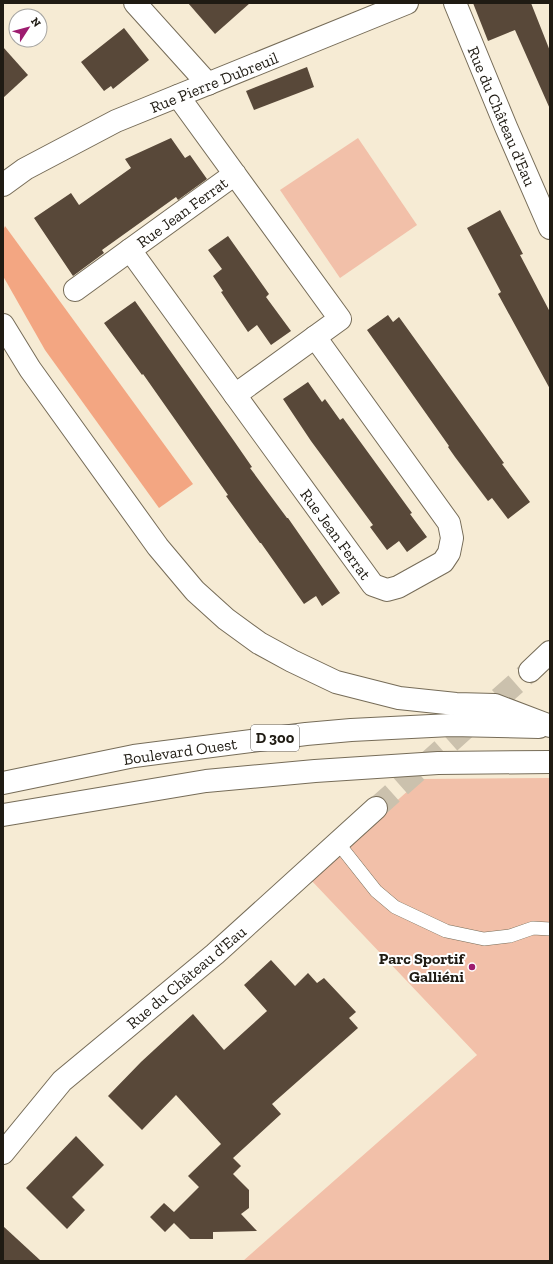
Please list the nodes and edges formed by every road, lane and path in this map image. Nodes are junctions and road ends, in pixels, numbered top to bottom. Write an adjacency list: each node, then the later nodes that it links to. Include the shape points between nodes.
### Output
1 (135, 3): 4 (street)
2 (407, 3): 4 (street, Rue Pierre Dubreuil)
3 (455, 3): 10 (street, Rue du Château d'Eau)
4 (208, 84): 5 (street, Rue Pierre Dubreuil)
5 (178, 96): 6 (street, Rue Pierre Dubreuil, via 116,121); 8 (street, Rue Jean Ferrat)
6 (25, 169): 7 (street, Rue Pierre Dubreuil); 9 (street, Rue Pierre Dubreuil)
7 (3, 174)
8 (235, 174): 11 (street, Rue Jean Ferrat); 14 (street, Rue Jean Ferrat, via 340,319)
9 (3, 185)
10 (550, 228)
11 (130, 250): 12 (street, Rue Jean Ferrat); 15 (street, Rue Jean Ferrat)
12 (75, 290)
13 (3, 326): 18 (street, via 30,369 158,547 195,591 226,619 259,643 336,682 399,698 495,705)
14 (315, 337): 15 (street, Rue Jean Ferrat); 15 (street, Rue Jean Ferrat, via 449,523 452,538 443,562 398,587 387,590 373,585)
15 (235, 395)
16 (550, 652): 17 (street)
17 (530, 671)
18 (550, 726): 20 (street, Boulevard Ouest / D 300, via 451,725 306,734 134,756)
19 (550, 762): 22 (street, Boulevard Ouest / D 300, via 438,763 213,780)
20 (3, 782)
21 (376, 808): 23 (street, Rue du Château d'Eau)
22 (3, 815)
23 (338, 843): 24 (lane, via 376,891 395,907 446,931 484,939 510,936 533,928); 25 (street, Rue du Château d'Eau, via 214,954 62,1081)
24 (550, 929)
25 (3, 1153)

